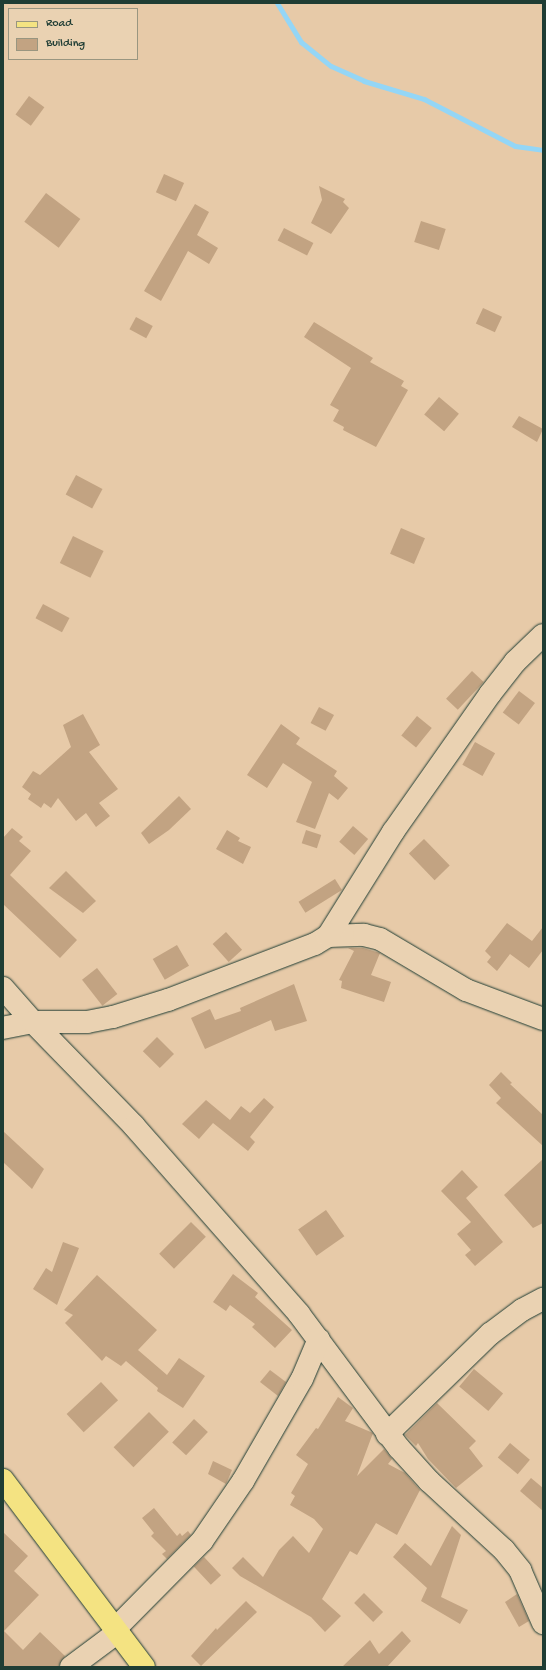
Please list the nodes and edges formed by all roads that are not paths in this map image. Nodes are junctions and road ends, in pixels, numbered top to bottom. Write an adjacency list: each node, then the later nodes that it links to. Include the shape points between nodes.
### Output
1 (543, 635): 2 (street, via 515,662 490,694 394,832)
2 (328, 936): 4 (street, via 364,935 380,939 466,990); 5 (street, via 315,944 168,1000 113,1017 87,1022)
3 (3, 988): 5 (street)
4 (543, 1018)
5 (33, 1022): 6 (street); 8 (street, via 134,1126)
6 (3, 1028)
7 (543, 1299): 9 (street, via 522,1310 490,1334)
8 (319, 1339): 9 (street); 12 (street, via 302,1379 251,1467 202,1541)
9 (387, 1434): 11 (street, via 429,1481 504,1550 520,1570)
10 (3, 1480): 12 (main road)
11 (543, 1623)
12 (116, 1630): 13 (street); 14 (main road)
13 (71, 1667)
14 (144, 1667)

